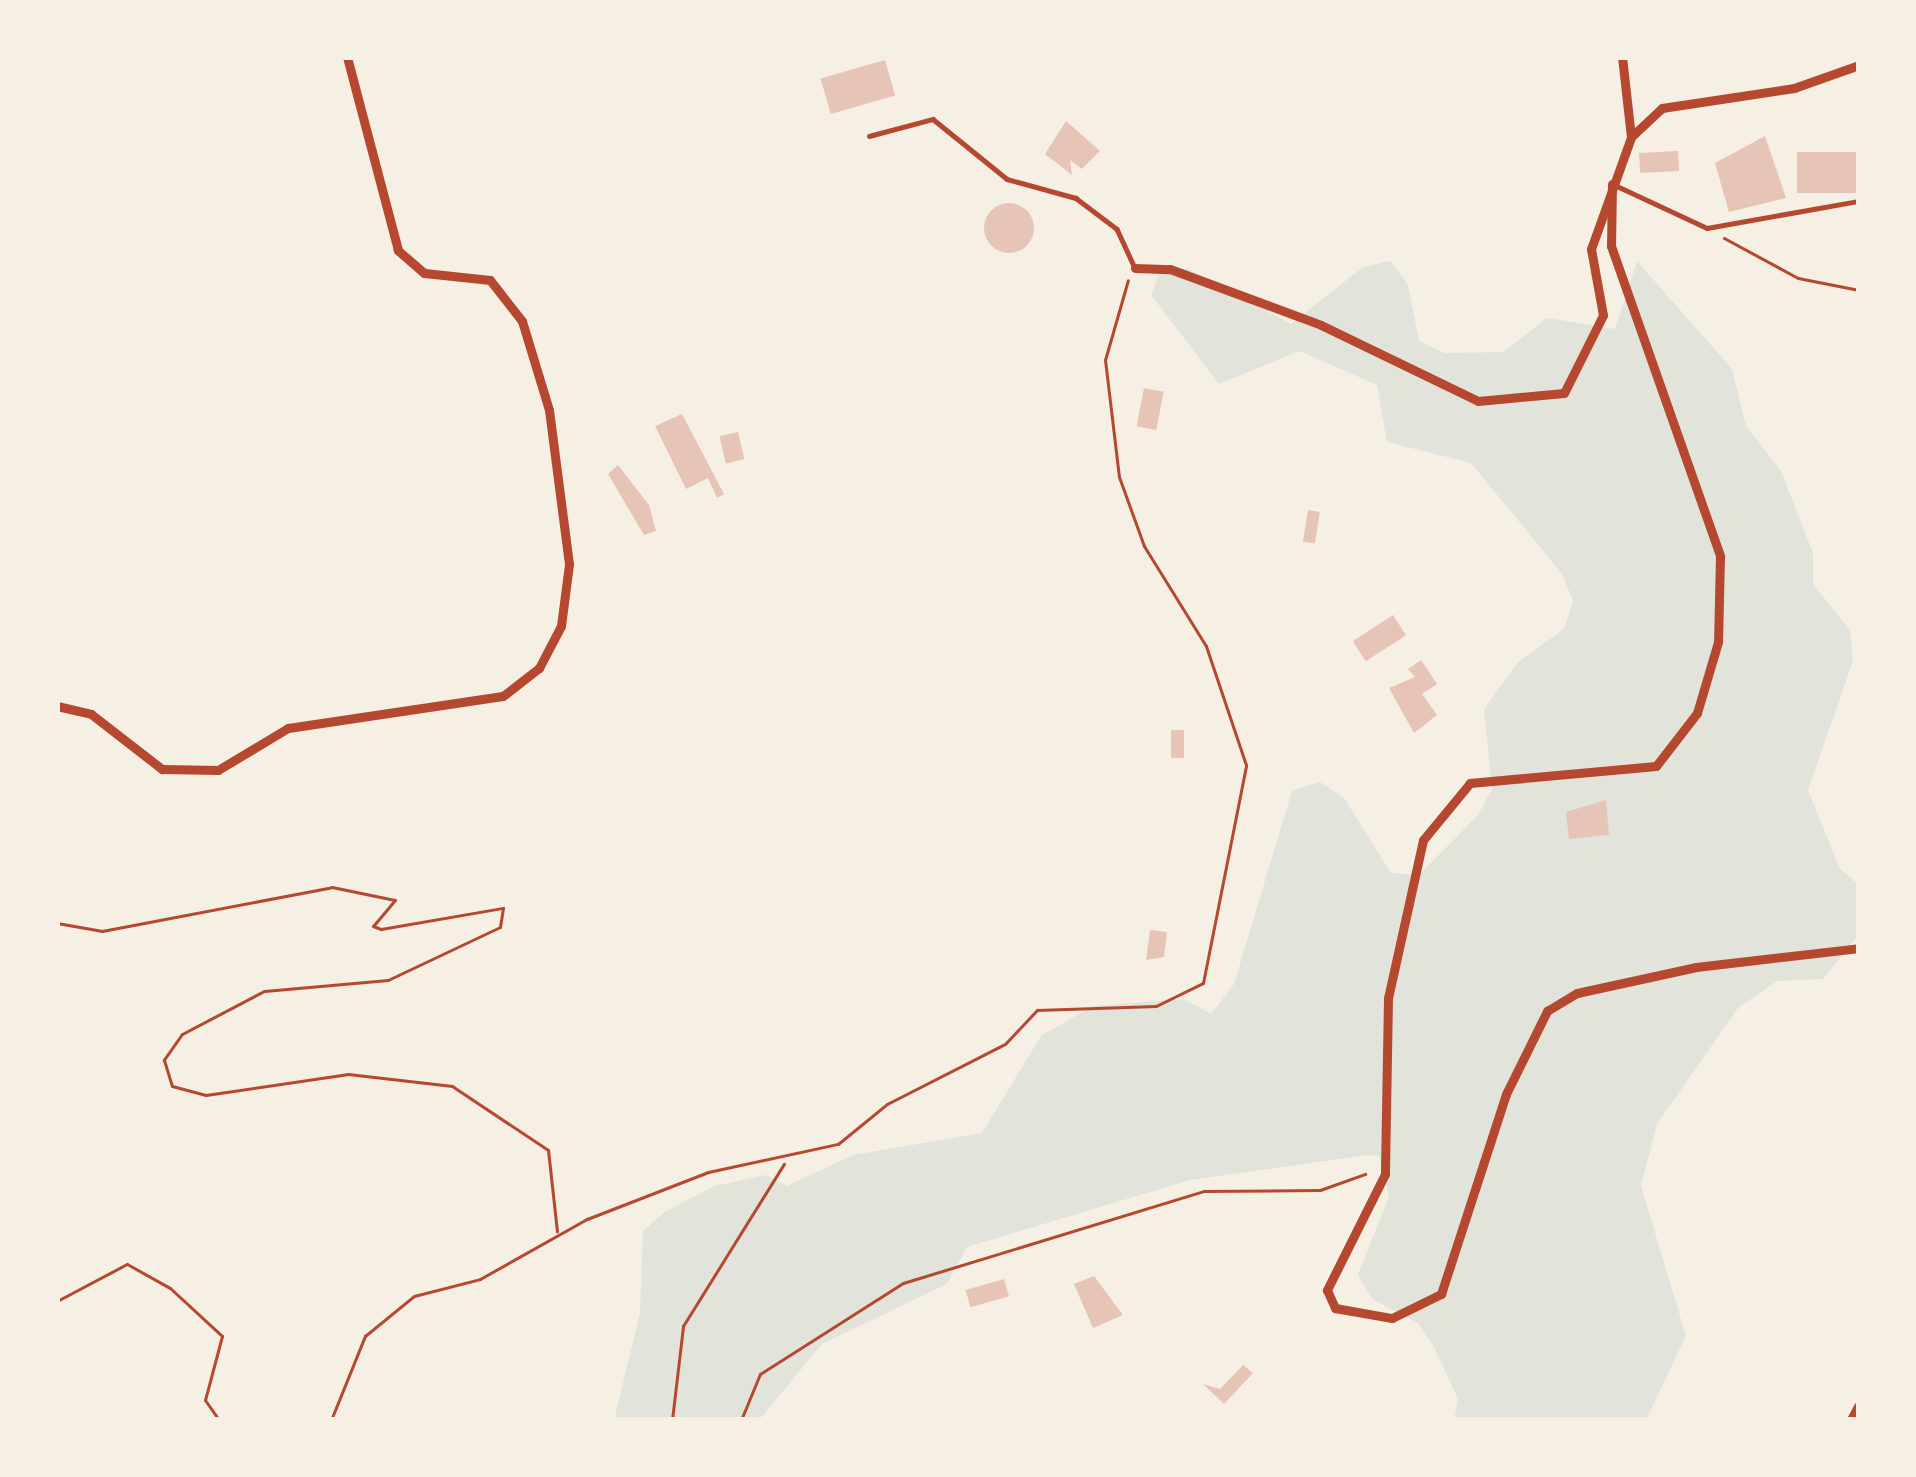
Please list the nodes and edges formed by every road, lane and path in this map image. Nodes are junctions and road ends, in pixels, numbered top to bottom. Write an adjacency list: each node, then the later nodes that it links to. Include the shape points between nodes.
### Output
1 (347, 57): 11 (street, via 398,250 424,273 490,280 522,321 549,410 569,564 561,626 539,668 503,696 288,728 218,770 162,770 91,714)
2 (1622, 57): 5 (street)
3 (1859, 64): 5 (street, via 1794,88 1662,108)
4 (869, 136): 9 (lane, via 933,119 1007,179 1076,198 1117,229)
5 (1631, 137): 6 (street)
6 (1612, 184): 8 (lane); 9 (street, via 1591,249 1603,314 1564,393 1534,404 1478,401 1322,325 1170,269); 15 (street, via 1611,246 1720,556 1718,642 1696,713 1656,766 1495,776 1444,804 1399,916)
7 (1859, 201): 8 (lane)
8 (1707, 228): 10 (path, via 1798,278)
9 (1135, 268): 14 (path, via 1105,360 1119,477 1144,546 1205,646 1246,765 1203,983 1156,1006 1036,1010 987,1056 887,1104 838,1144)
10 (1859, 290)
11 (57, 706)
12 (57, 923): 16 (path, via 102,931 332,887 395,900 373,926 381,929 503,908 500,927 388,980 264,991 182,1034 164,1060 172,1086 206,1095 348,1074 452,1086 548,1150)
13 (1859, 948): 15 (street, via 1696,967 1577,993 1547,1011 1506,1094 1441,1294 1421,1313 1361,1316 1334,1308 1328,1290)
14 (786, 1162): 16 (path, via 708,1172); 23 (path, via 712,1264 683,1326)
15 (1385, 1174): 24 (path, via 1321,1190 1204,1192 903,1282 760,1374)
16 (557, 1234): 22 (path, via 380,1320)
17 (57, 1286): 18 (path)
18 (64, 1291): 19 (path); 21 (path, via 127,1264 200,1311 222,1336 205,1400)
19 (57, 1300)
20 (1859, 1408): 25 (street)
21 (219, 1420)
22 (331, 1420)
23 (672, 1420)
24 (741, 1420)
25 (1852, 1420)

